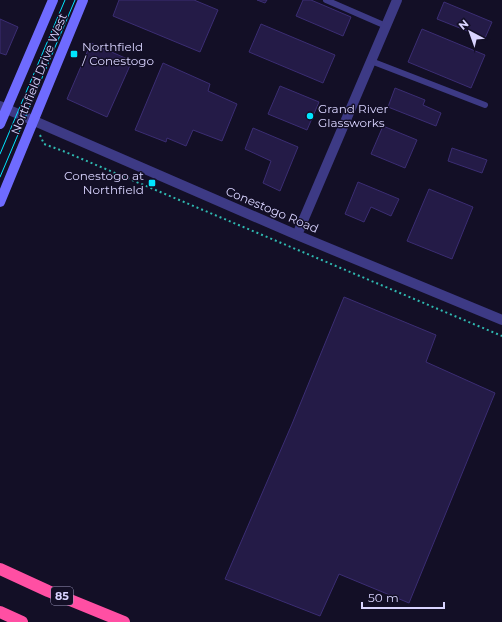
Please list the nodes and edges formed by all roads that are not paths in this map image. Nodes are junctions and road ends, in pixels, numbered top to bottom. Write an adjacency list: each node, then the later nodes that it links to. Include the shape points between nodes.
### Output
1 (53, 0): 8 (main road, Northfield Drive West)
2 (83, 0): 9 (main road, Northfield Drive West)
3 (326, 0): 5 (lane)
4 (397, 0): 5 (street)
5 (386, 26): 6 (street)
6 (371, 61): 7 (lane); 12 (street)
7 (485, 105)
8 (3, 108): 9 (street, Conestogo Road); 10 (main road, Northfield Drive West)
9 (34, 121): 11 (main road, Northfield Drive West); 12 (street, Conestogo Road)
10 (0, 124)
11 (0, 202)
12 (297, 235): 13 (street, Conestogo Road)
13 (502, 320)
14 (0, 569): 17 (highway, 85)
15 (0, 612): 16 (highway)
16 (22, 622)
17 (124, 622)

